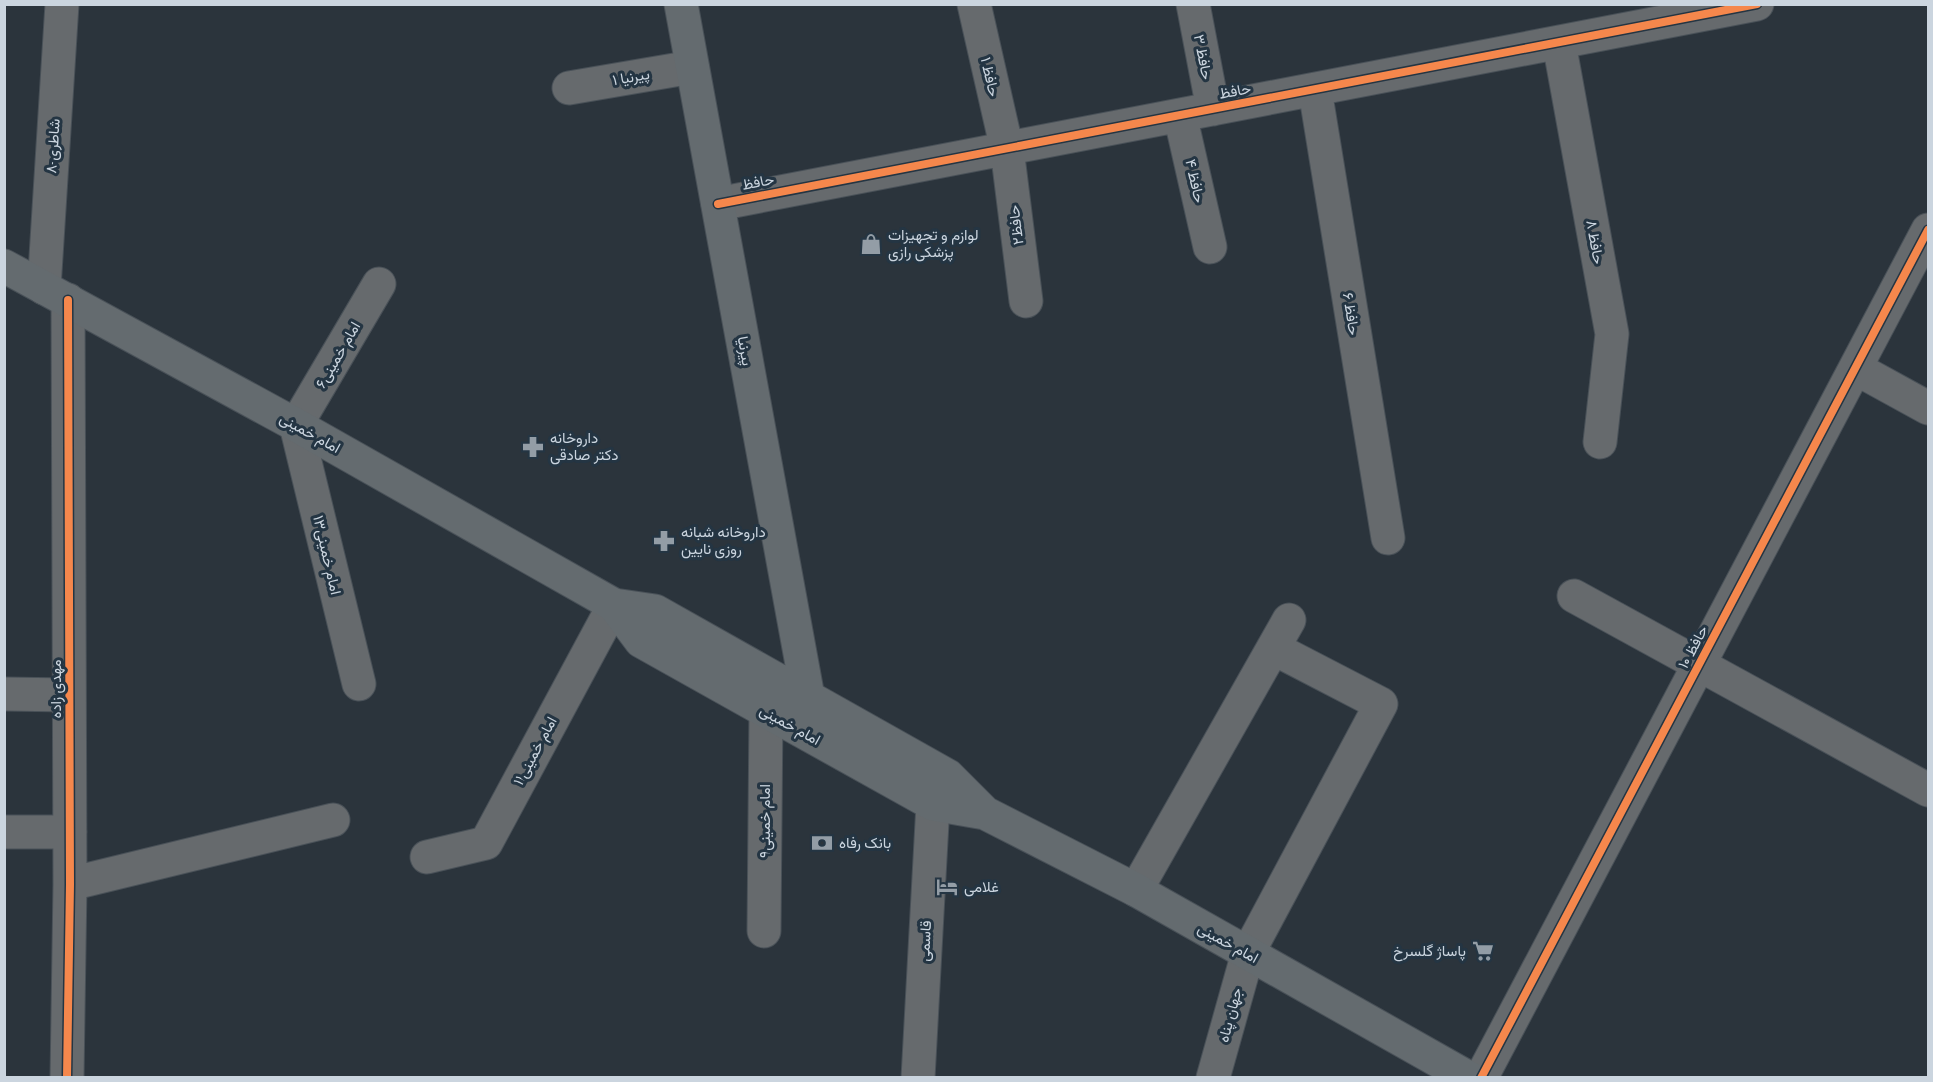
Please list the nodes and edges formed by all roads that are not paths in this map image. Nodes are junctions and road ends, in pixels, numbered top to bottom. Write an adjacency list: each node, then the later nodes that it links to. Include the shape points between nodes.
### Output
1 (62, 4): 18 (street, ۸-شاطری)
2 (681, 4): 7 (main road, پیرنیا)
3 (974, 4): 12 (street, حافظ ۱)
4 (1193, 4): 10 (street, حافظ ۳)
5 (1749, 5): 6 (street, حافظ)
6 (1559, 43): 9 (street, حافظ); 23 (street, حافظ ۸, via 1612,334)
7 (692, 67): 8 (street, پیرنیا ۱); 13 (main road, پیرنیا)
8 (569, 88)
9 (1315, 90): 10 (street, حافظ); 24 (street, حافظ ۶)
10 (1213, 109): 11 (street, حافظ)
11 (1180, 115): 12 (street, حافظ); 15 (street, حافظ ۴)
12 (1007, 148): 13 (street, حافظ); 19 (street, حافظ۲)
13 (718, 204): 33 (main road, پیرنیا)
14 (1929, 230): 20 (street, حافظ ۱۰)
15 (1210, 246)
16 (4, 266): 18 (main road, امام خمینی)
17 (379, 284): 22 (street, امام خمینی۶)
18 (56, 294): 22 (main road, امام خمینی); 32 (street, مهدی زاده)
19 (1026, 301)
20 (1857, 369): 21 (street); 29 (street, حافظ ۱۰)
21 (1929, 408)
22 (296, 425): 26 (main road, امام خمینی); 30 (street, امام خمینی۱۳)
23 (1600, 442)
24 (1388, 538)
25 (1574, 596): 29 (street)
26 (614, 605): 33 (main road, امام خمینی, via 655,611); 34 (main road, امام خمینی, via 641,641); 41 (street, امام خمینی۱۱, via 486,843)
27 (1289, 620): 28 (street)
28 (1273, 648): 43 (street); 45 (street, جهان پناه, via 1381,704)
29 (1699, 665): 35 (street); 50 (street, حافظ ۱۰)
30 (358, 684)
31 (4, 694): 32 (street)
32 (69, 695): 40 (street, مهدی زاده)
33 (808, 697): 37 (main road, امام خمینی, via 948,776)
34 (766, 711): 36 (main road, امام خمینی); 44 (street, امام خمینی۹)
35 (1929, 790)
36 (933, 804): 37 (main road, امام خمینی); 47 (street, قاسمی)
37 (986, 813): 43 (main road, امام خمینی)
38 (333, 820): 42 (street)
39 (4, 832): 40 (street)
40 (69, 832): 42 (street, مهدی زاده)
41 (427, 857)
42 (70, 884): 46 (street, مهدی زاده)
43 (1136, 891): 45 (main road, امام خمینی)
44 (764, 931)
45 (1248, 953): 48 (street, جهان پناه); 49 (main road, امام خمینی)
46 (67, 1077)
47 (918, 1077)
48 (1213, 1077)
49 (1468, 1077)
50 (1481, 1077)

